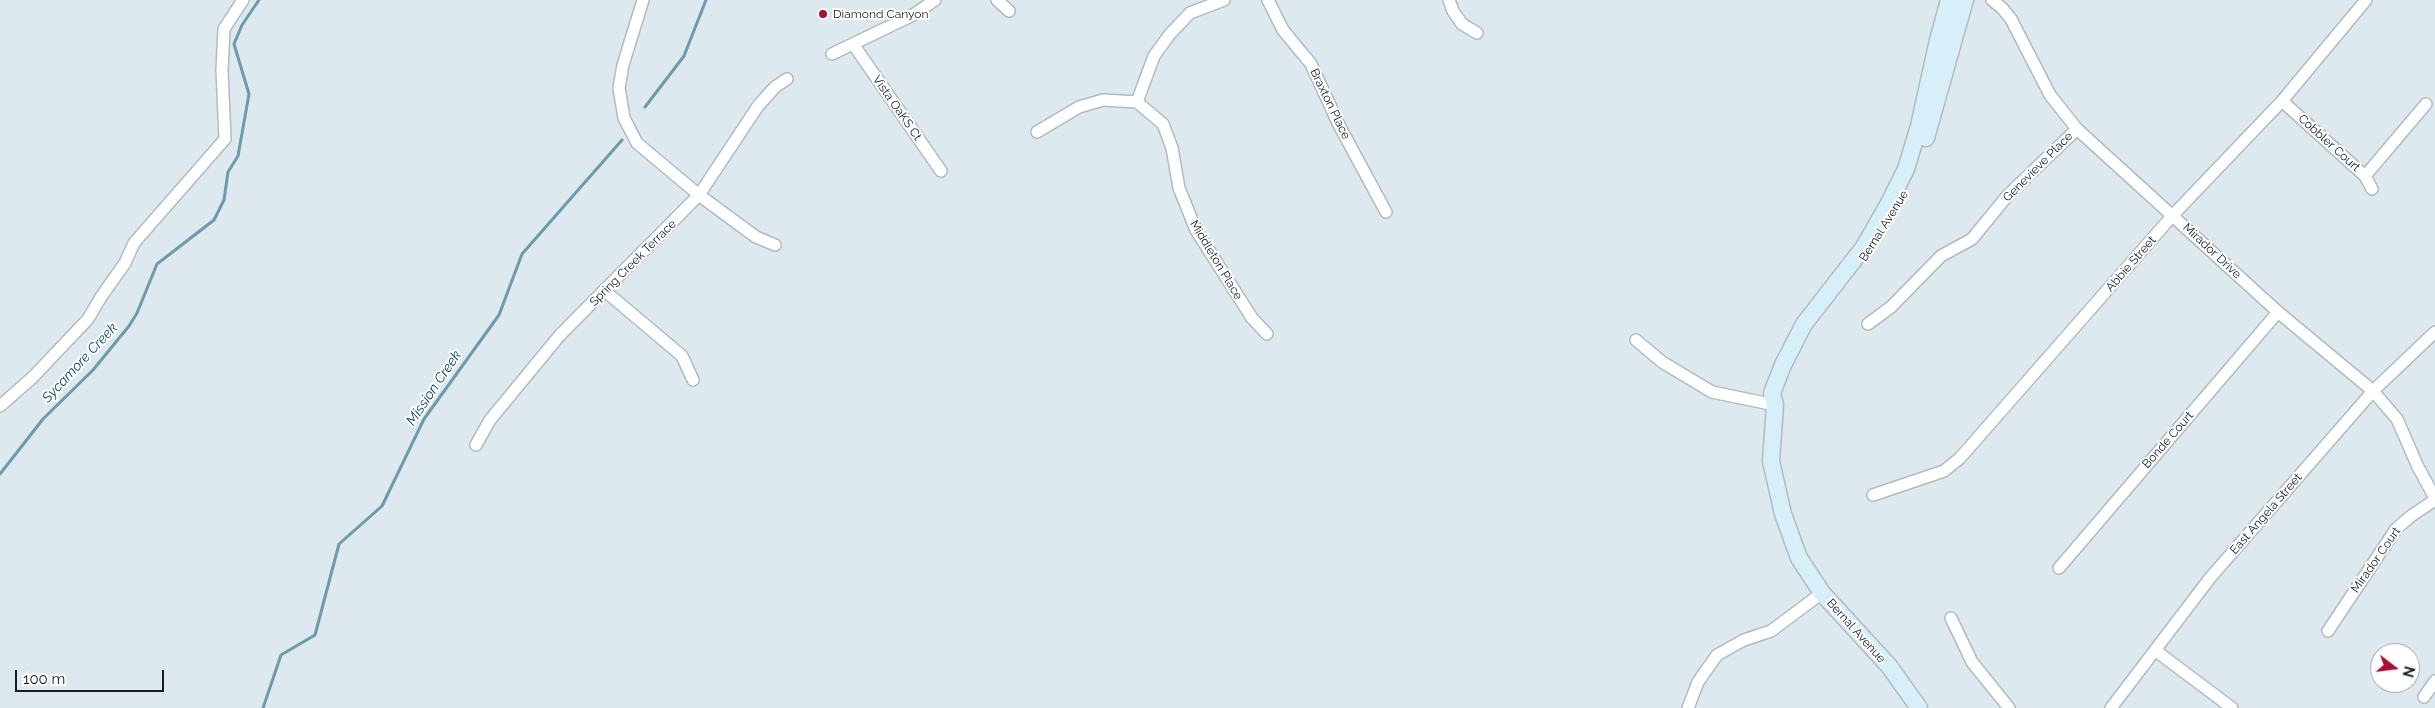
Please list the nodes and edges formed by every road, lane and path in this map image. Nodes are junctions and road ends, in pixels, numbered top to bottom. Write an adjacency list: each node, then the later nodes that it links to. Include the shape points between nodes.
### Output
1 (243, 0): 38 (street, via 224,28 225,139 134,243 125,263 88,319 33,377)
2 (643, 0): 25 (street, via 619,88 624,118 637,142)
3 (935, 0): 14 (street, via 913,15)
4 (997, 0): 12 (street)
5 (1224, 0): 18 (street, via 1190,13 1170,34 1154,56)
6 (1268, 0): 26 (street, Braxton Place, via 1283,30 1311,64 1339,125)
7 (1449, 0): 13 (street, via 1462,24)
8 (1949, 0): 37 (main road, Bernal Avenue, via 1906,169 1864,247 1804,324 1772,393)
9 (1965, 0): 37 (main road, Bernal Avenue, via 1933,116 1903,198 1804,341 1785,391)
10 (1992, 0): 20 (street, Mirador Drive, via 2011,20 2050,95)
11 (2366, 0): 17 (street, Abbie Street)
12 (1009, 11)
13 (1477, 33)
14 (853, 44): 15 (street); 22 (street, Vista OaKS Ct)
15 (832, 54)
16 (787, 79): 25 (street, Spring Creek Terrace, via 758,106)
17 (2282, 101): 23 (street, Cobbler Court); 27 (street, Abbie Street)
18 (1137, 102): 21 (street, via 1103,100 1079,107); 33 (street, Middleton Place, via 1163,124 1172,148 1179,188 1196,230 1252,318)
19 (2426, 104): 23 (street)
20 (2076, 129): 27 (street, Mirador Drive); 31 (street, Genevieve Place, via 2008,195 1972,239 1941,256 1891,307)
21 (1037, 132)
22 (941, 171)
23 (2365, 176): 24 (street, Cobbler Court)
24 (2372, 189)
25 (698, 195): 28 (street, via 756,237); 29 (street, Spring Creek Terrace)
26 (1386, 212)
27 (2173, 215): 30 (street, Mirador Drive); 40 (street, Abbie Street, via 1960,458 1944,471)
28 (775, 245)
29 (605, 291): 35 (street, via 682,356); 39 (street, Spring Creek Terrace, via 560,335 490,420)
30 (2278, 312): 36 (street, Mirador Drive); 42 (street, Bonde Court)
31 (1868, 324)
32 (2435, 332): 36 (street, East Angela Street)
33 (1268, 334)
34 (1636, 340): 37 (street, via 1662,362 1712,392)
35 (694, 380)
36 (2373, 391): 41 (street, Mirador Drive, via 2397,419); 46 (street, East Angela Street, via 2210,578)
37 (1775, 405): 43 (main road, Bernal Avenue, via 1772,460 1783,514 1799,558)
38 (0, 406)
39 (476, 445)
40 (1873, 495)
41 (2435, 499): 45 (street, Mirador Court, via 2396,529)
42 (2059, 568)
43 (1822, 593): 49 (street, via 1771,631 1744,640 1717,655 1698,682); 50 (main road, Bernal Avenue, via 1889,666)
44 (1951, 618): 51 (street, via 1972,662)
45 (2328, 631)
46 (2156, 651): 52 (street, East Angela Street); 53 (street)
47 (2435, 681): 48 (street)
48 (2424, 697)
49 (1688, 708)
50 (1919, 708)
51 (2009, 708)
52 (2111, 708)
53 (2232, 708)

